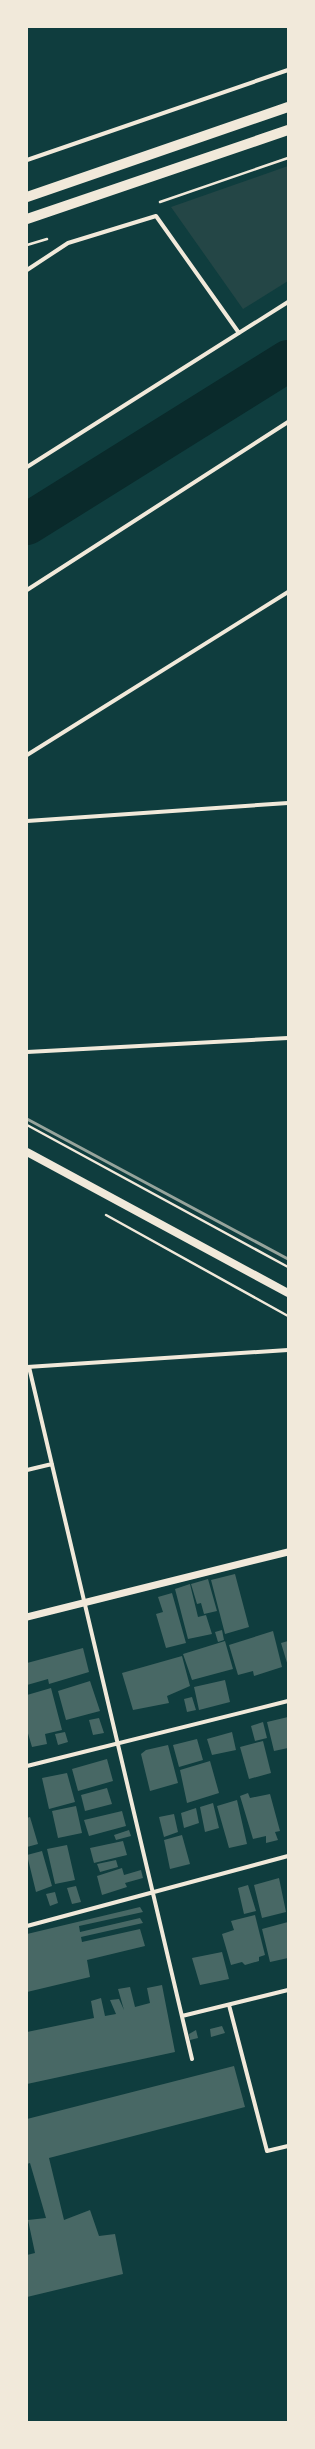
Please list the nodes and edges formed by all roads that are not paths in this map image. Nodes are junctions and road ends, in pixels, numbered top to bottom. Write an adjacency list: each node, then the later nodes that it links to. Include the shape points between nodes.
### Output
1 (288, 70): 4 (street)
2 (288, 107): 5 (main road)
3 (288, 130): 6 (main road)
4 (27, 160)
5 (27, 197)
6 (27, 219)
7 (27, 270): 9 (street, via 68,243 156,216)
8 (288, 302): 9 (street)
9 (239, 333): 11 (street)
10 (288, 422): 12 (street)
11 (27, 467)
12 (27, 590)
13 (288, 592): 14 (street)
14 (27, 755)
15 (288, 803): 16 (street)
16 (27, 821)
17 (288, 1038): 18 (street)
18 (27, 1052)
19 (27, 1152): 20 (main road)
20 (288, 1293)
21 (288, 1350): 22 (street)
22 (28, 1367): 23 (street)
23 (52, 1464): 24 (street); 26 (street)
24 (27, 1470)
25 (288, 1552): 26 (street)
26 (85, 1603): 27 (street); 29 (street)
27 (27, 1617)
28 (288, 1701): 29 (street)
29 (118, 1742): 30 (street); 32 (street)
30 (27, 1766)
31 (288, 1856): 32 (street)
32 (152, 1893): 33 (street); 36 (street)
33 (27, 1926)
34 (288, 1990): 35 (street)
35 (229, 2005): 36 (street); 38 (street, via 266,2151)
36 (182, 2016): 37 (street)
37 (192, 2059)
38 (288, 2146)

